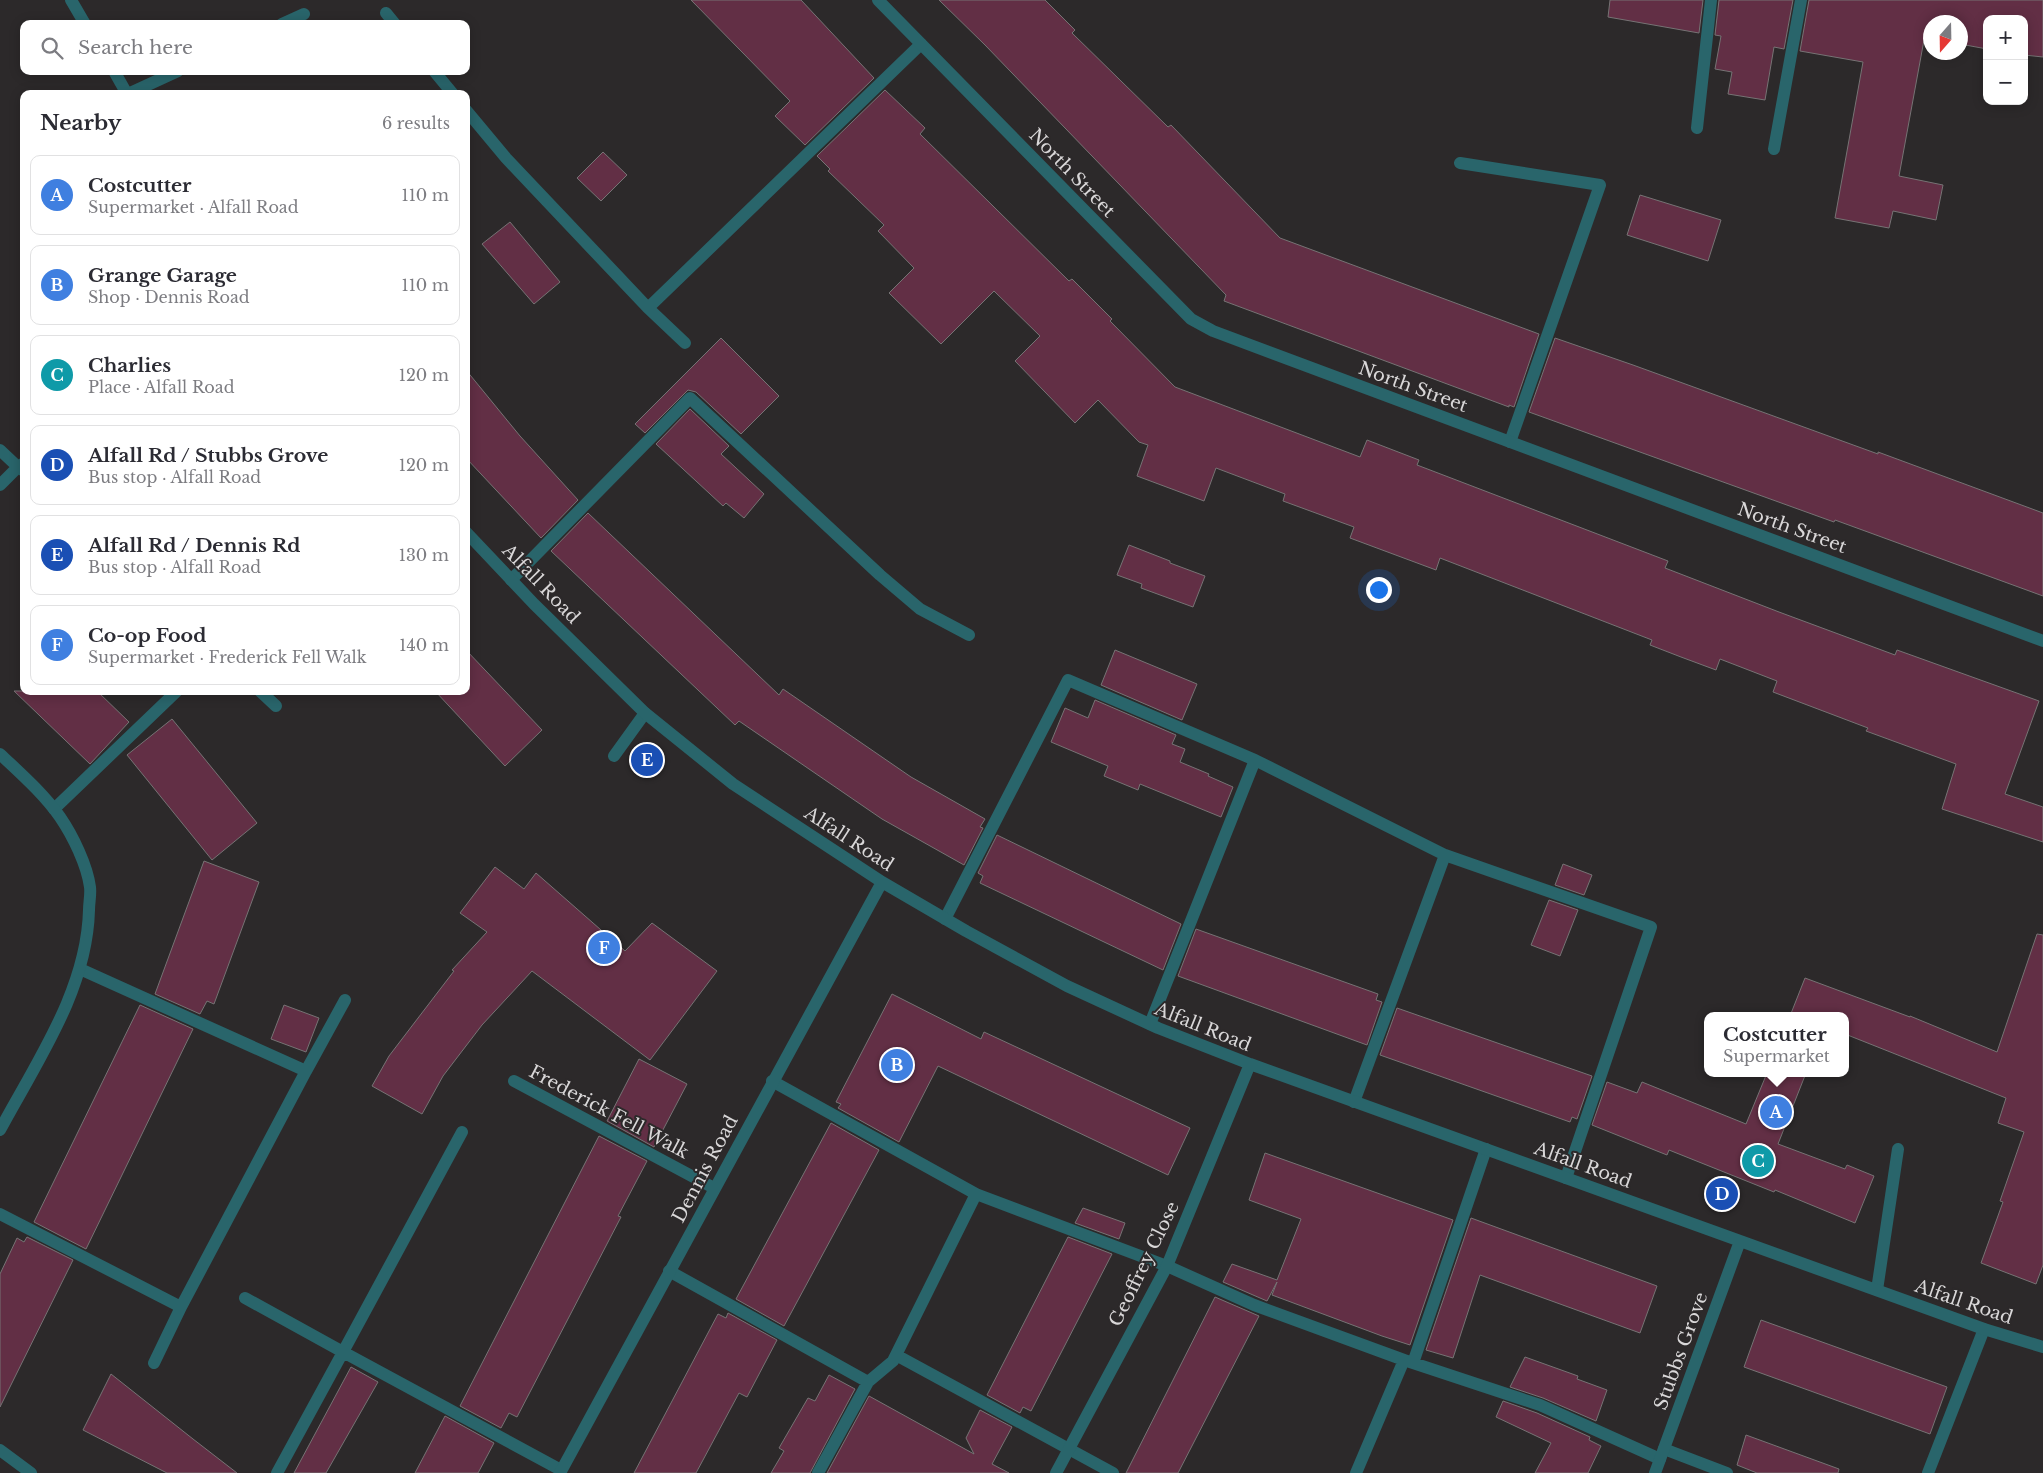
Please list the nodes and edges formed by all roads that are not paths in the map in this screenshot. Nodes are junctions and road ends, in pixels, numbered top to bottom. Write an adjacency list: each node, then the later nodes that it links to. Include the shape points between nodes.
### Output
1 (71, 0): 7 (street)
2 (878, 0): 10 (street, North Street)
3 (1711, 0): 18 (street)
4 (1801, 0): 19 (street)
5 (386, 13): 9 (street)
6 (304, 14): 8 (street)
7 (83, 20)
8 (291, 20)
9 (392, 20)
10 (921, 44): 21 (street); 23 (street, North Street, via 1191,319 1213,332)
11 (116, 75): 14 (street)
12 (169, 75): 15 (street)
13 (437, 75): 16 (street)
14 (126, 90)
15 (137, 90)
16 (450, 90)
17 (470, 115): 21 (street, via 506,158)
18 (1697, 128)
19 (1774, 149)
20 (1460, 163): 23 (street, via 1600,185)
21 (648, 308): 22 (street)
22 (685, 343)
23 (1510, 442): 31 (street, North Street)
24 (0, 450): 25 (street)
25 (20, 465)
26 (20, 469): 27 (street)
27 (0, 486)
28 (470, 536): 29 (street, Alfall Road)
29 (511, 580): 30 (street, via 690,398 920,609); 35 (street, Alfall Road)
30 (969, 635)
31 (2043, 641)
32 (173, 695): 39 (street)
33 (264, 695): 34 (street)
34 (276, 706)
35 (645, 713): 37 (street); 41 (street, Alfall Road, via 734,784)
36 (0, 754): 39 (street, via 36,787)
37 (614, 756)
38 (1255, 760): 40 (street); 42 (street, via 1068,680); 45 (street)
39 (54, 809): 43 (street, via 79,850 90,887 88,932)
40 (1445, 855): 50 (street); 55 (street, via 1651,928)
41 (882, 882): 42 (street, Alfall Road); 49 (street, Dennis Road)
42 (945, 919): 45 (street, Alfall Road, via 1067,986)
43 (80, 969): 47 (street); 51 (street, via 57,1024)
44 (345, 1000): 47 (street)
45 (1150, 1024): 46 (street, Alfall Road)
46 (1250, 1064): 50 (street, Alfall Road); 60 (street, Geoffrey Close)
47 (306, 1071): 64 (street)
48 (514, 1081): 56 (street, Frederick Fell Walk)
49 (772, 1082): 56 (street, Dennis Road); 57 (street)
50 (1354, 1102): 53 (street, Alfall Road)
51 (0, 1130)
52 (462, 1132): 67 (street)
53 (1486, 1149): 55 (street, Alfall Road); 69 (street)
54 (1898, 1149): 62 (street)
55 (1566, 1178): 59 (street, Alfall Road)
56 (714, 1188): 61 (street, Dennis Road)
57 (976, 1194): 60 (street); 68 (street)
58 (0, 1214): 64 (street)
59 (1740, 1241): 62 (street, Alfall Road); 74 (street, Stubbs Grove)
60 (1167, 1266): 69 (street, via 1254,1305); 72 (street, Geoffrey Close)
61 (669, 1271): 71 (street); 75 (street, Dennis Road)
62 (1877, 1290): 65 (street, Alfall Road)
63 (245, 1298): 67 (street)
64 (181, 1307): 70 (street)
65 (1984, 1329): 66 (street, Alfall Road); 84 (street)
66 (2043, 1347)
67 (343, 1352): 75 (street); 77 (street)
68 (896, 1355): 71 (street); 72 (street)
69 (1409, 1361): 74 (street, via 1540,1405); 81 (street)
70 (154, 1363)
71 (868, 1382): 78 (street)
72 (1070, 1448): 79 (street, Geoffrey Close); 80 (street)
73 (0, 1450): 76 (street)
74 (1662, 1454): 82 (street, Stubbs Grove); 83 (street)
75 (561, 1472)
76 (31, 1473)
77 (277, 1473)
78 (818, 1473)
79 (1056, 1473)
80 (1113, 1473)
81 (1356, 1473)
82 (1655, 1473)
83 (1727, 1473)
84 (1928, 1473)

